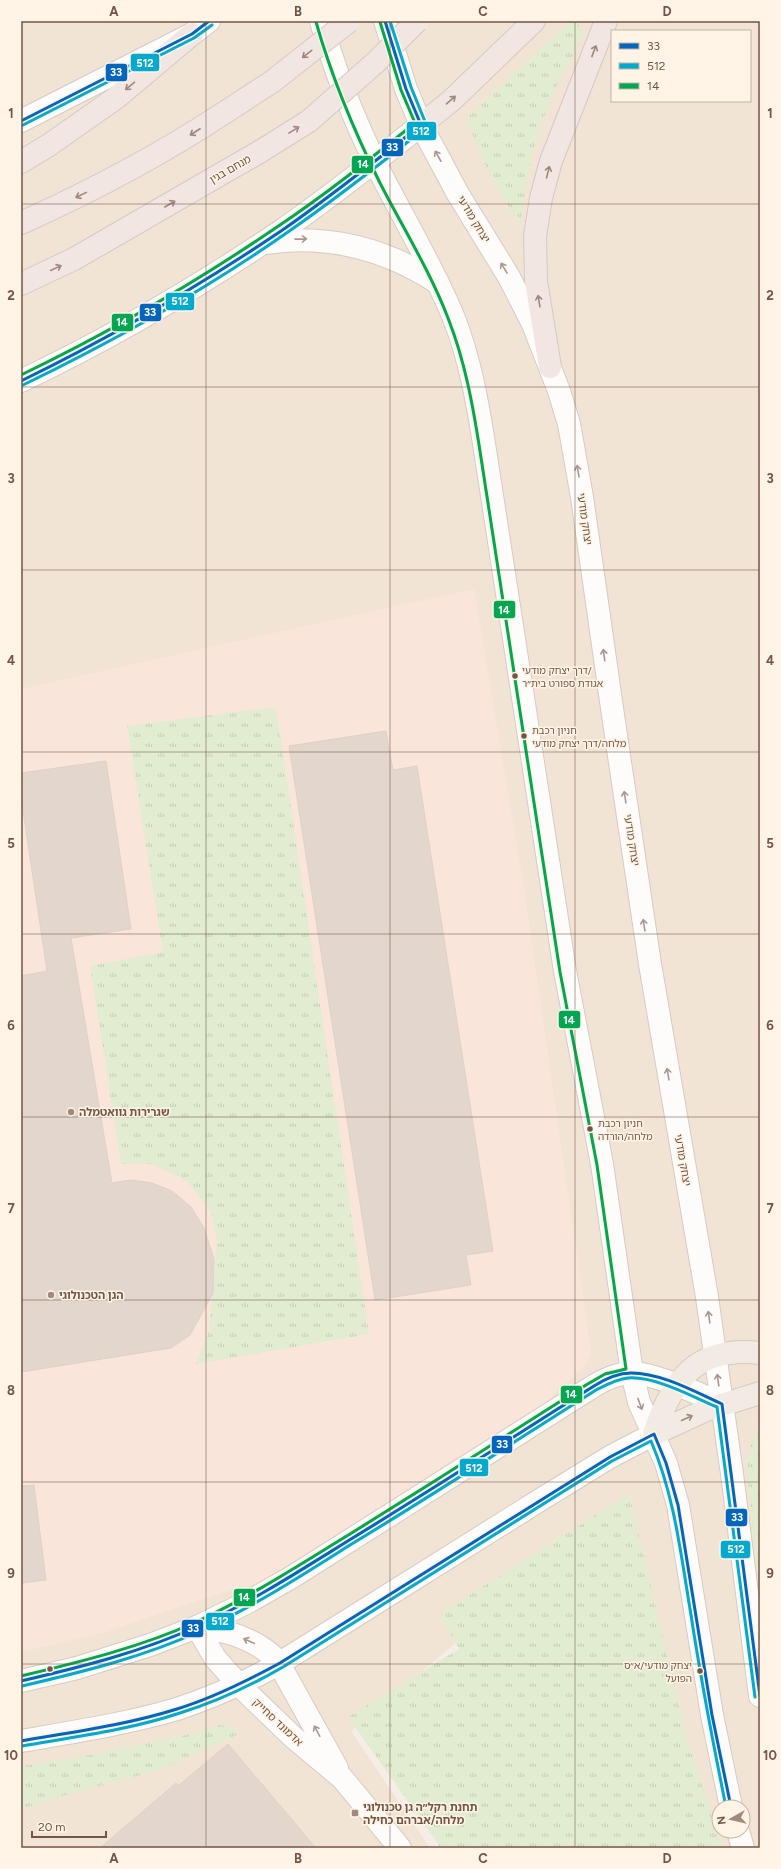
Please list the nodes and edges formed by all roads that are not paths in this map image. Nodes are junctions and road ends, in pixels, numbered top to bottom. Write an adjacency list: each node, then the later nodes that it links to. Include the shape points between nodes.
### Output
1 (209, 21): 8 (main road)
2 (321, 21): 12 (main road, via 348,100)
3 (349, 21): 13 (highway, one-way to 13, bridge, via 273,81 186,138 88,191)
4 (385, 21): 10 (main road, יצחק מודעי, via 406,89)
5 (417, 21): 15 (highway, מנחם בגין, one-way to 5, bridge, via 74,259 309,121 375,63)
6 (534, 21): 10 (highway, one-way to 6, via 452,100)
7 (606, 21): 17 (highway, one-way to 7, via 536,281 535,236 541,198 551,162)
8 (192, 34): 9 (main road); 11 (highway, one-way to 11, via 116,98 50,145)
9 (21, 121)
10 (421, 125): 12 (main road); 17 (main road, יצחק מודעי, one-way to 10, via 510,277 458,194)
11 (21, 162)
12 (375, 162): 14 (main road); 16 (main road)
13 (21, 223)
14 (262, 243): 16 (main road, one-way to 16, via 312,239 335,242 401,262); 18 (main road, via 199,284 116,332)
15 (21, 284)
16 (438, 284): 21 (main road, via 465,352 480,418 565,971 602,1164)
17 (550, 367): 20 (main road, יצחק מודעי, one-way to 17, via 650,964 582,497 569,424)
18 (21, 381)
19 (760, 1353): 20 (main road, via 734,1352)
20 (715, 1355): 22 (main road, via 693,1367); 24 (main road, יצחק מודעי, one-way to 20)
21 (632, 1373): 22 (main road); 25 (main road, one-way to 25, via 639,1402); 26 (main road, via 607,1379 589,1389 292,1577 250,1602)
22 (677, 1385): 24 (main road); 25 (main road)
23 (760, 1393): 24 (main road)
24 (722, 1404): 25 (main road, one-way to 24); 30 (main road, יצחק מודעי)
25 (654, 1434): 27 (main road, via 610,1457); 33 (main road, via 669,1470 678,1505 712,1715)
26 (197, 1627): 27 (main road, אדמונד סחייק, one-way to 26, via 264,1648 250,1641); 28 (main road, via 77,1668); 29 (main road, אדמונד סחייק, via 215,1658)
27 (280, 1663): 29 (main road); 32 (main road, אדמונד סחייק, one-way to 27)
28 (21, 1681)
29 (239, 1685): 31 (main road, via 175,1709 109,1725); 32 (main road, אדמונד סחייק, via 293,1737)
30 (760, 1696)
31 (21, 1741)
32 (342, 1778): 34 (main road, אדמונד סחייק)
33 (729, 1799)
34 (400, 1848)

